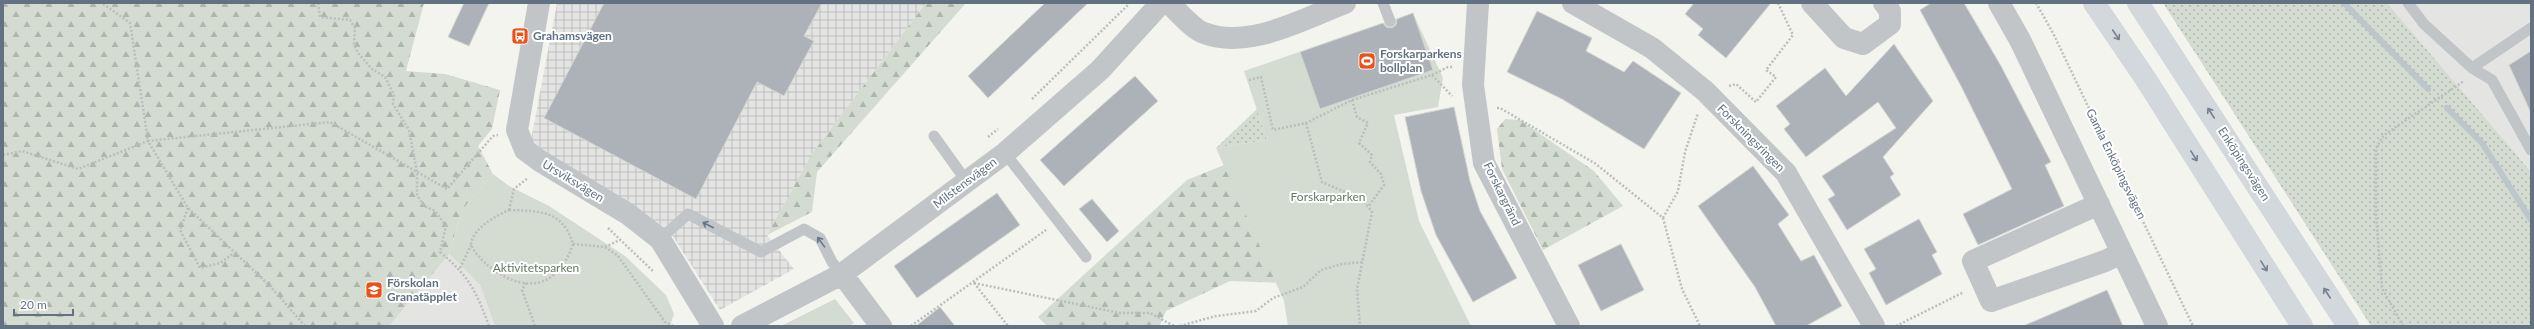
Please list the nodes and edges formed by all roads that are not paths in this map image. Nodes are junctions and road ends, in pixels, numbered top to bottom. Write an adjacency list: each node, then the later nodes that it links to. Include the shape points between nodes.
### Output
1 (539, 3): 22 (street, Ursviksvägen, via 517,130 525,150 628,214)
2 (1161, 3): 19 (street, Milstensvägen, via 1100,70)
3 (1169, 3): 4 (street, via 1202,33 1232,39 1274,30)
4 (1345, 3)
5 (1384, 3): 14 (lane)
6 (1478, 3): 29 (street, Forskargränd, via 1473,85 1484,163)
7 (1573, 3): 30 (street, Forskningsringen, via 1652,48 1705,92 1786,173)
8 (1812, 3): 9 (street, via 1844,38 1862,44 1890,24 1890,11)
9 (1884, 3)
10 (1999, 3): 21 (street, via 2020,40)
11 (2094, 3): 32 (main road, one-way to 32, via 2145,78)
12 (2138, 3): 33 (main road, Enköpingsvägen, one-way to 12)
13 (2408, 3): 16 (lane, via 2424,24)
14 (1390, 21)
15 (2531, 28): 16 (lane)
16 (2474, 70): 18 (lane, via 2492,80)
17 (934, 136): 20 (lane)
18 (2531, 150)
19 (1005, 153): 20 (street, Milstensvägen); 24 (lane)
20 (967, 182): 25 (street, Milstensvägen)
21 (2099, 204): 23 (street); 23 (street, via 1973,261 1982,283 1991,301)
22 (660, 239): 25 (lane, one-way to 22, via 832,262 820,238 804,229 761,252 688,214); 27 (street, Ursviksvägen)
23 (2122, 253): 31 (street)
24 (1086, 257)
25 (842, 274): 26 (street); 28 (street, Milstensvägen)
26 (878, 325)
27 (713, 326)
28 (742, 326)
29 (1569, 326)
30 (1874, 326)
31 (2157, 326)
32 (2302, 326)
33 (2348, 326)

